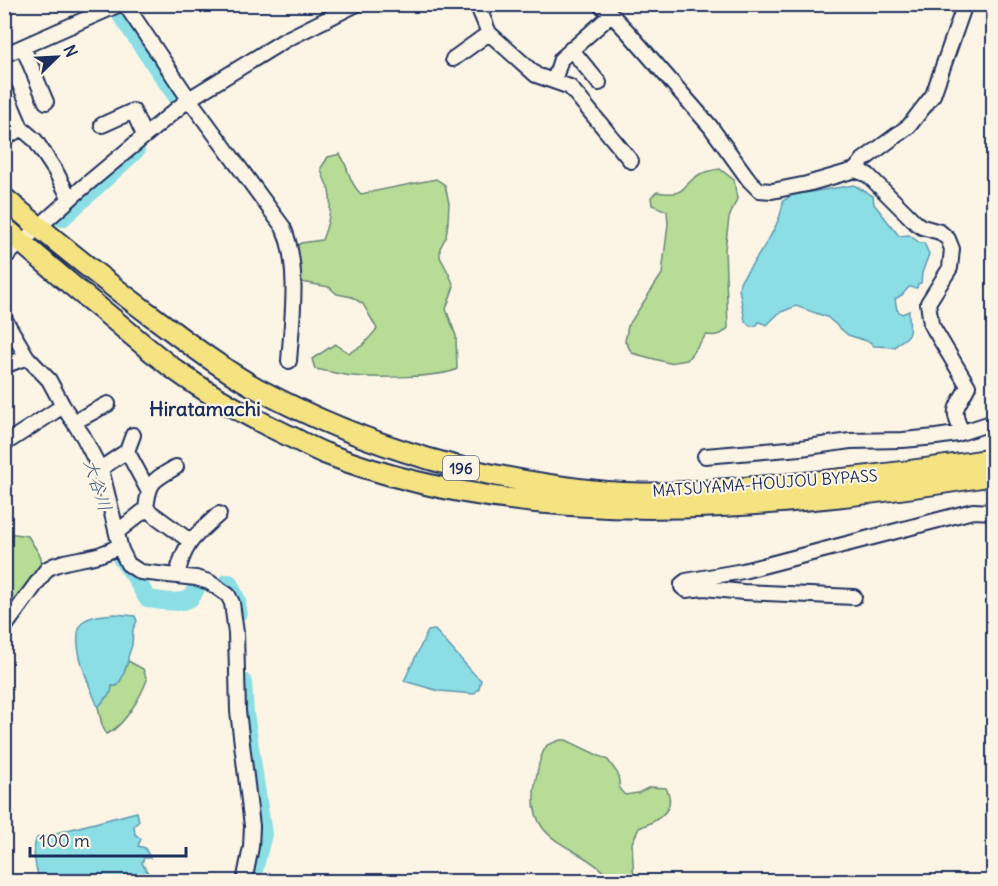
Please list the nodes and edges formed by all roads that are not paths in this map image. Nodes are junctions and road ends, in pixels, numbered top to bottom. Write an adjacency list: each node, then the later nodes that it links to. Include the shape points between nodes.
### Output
1 (120, 4): 9 (street)
2 (125, 4): 16 (street)
3 (357, 4): 16 (street, via 285,40)
4 (477, 4): 8 (street)
5 (598, 4): 7 (street)
6 (965, 4): 23 (street, via 933,95 909,126)
7 (611, 15): 10 (street); 23 (street, via 710,126 759,190 807,184)
8 (489, 33): 12 (street); 13 (street, via 536,75)
9 (23, 47): 11 (street); 17 (street)
10 (572, 50): 13 (street, via 561,59); 14 (street)
11 (4, 55)
12 (453, 60)
13 (554, 81): 22 (street, via 570,87)
14 (599, 83)
15 (4, 88): 19 (street)
16 (189, 99): 20 (street); 32 (street, via 283,227 290,243)
17 (46, 102)
18 (102, 125): 20 (street, via 133,111)
19 (21, 128): 21 (street); 25 (street, via 34,140)
20 (144, 135): 25 (street)
21 (4, 139)
22 (631, 161)
23 (855, 170): 38 (street, via 868,175 922,227 940,232 948,239 952,249 950,268 928,303 928,315 968,386 955,407 954,415)
24 (4, 198): 26 (highway, MATSUYAMA-HOUJOU BYPASS / 196)
25 (70, 199): 26 (street)
26 (39, 226): 28 (street); 43 (highway, MATSUYAMA-HOUJOU BYPASS / 196, via 110,285 257,388 329,424 396,450 470,471 610,492 678,493 851,479)
27 (4, 227): 28 (highway, MATSUYAMA-HOUJOU BYPASS / 196)
28 (22, 242): 29 (street); 46 (highway, MATSUYAMA-HOUJOU BYPASS / 196, via 178,372 245,414 322,452 391,475 541,504 613,508 760,503)
29 (4, 258)
30 (4, 318): 31 (street)
31 (27, 357): 33 (street); 35 (street, via 49,380)
32 (289, 361)
33 (4, 366)
34 (108, 404): 36 (street)
35 (63, 406): 36 (street); 40 (street)
36 (74, 422): 45 (street)
37 (993, 422): 38 (street)
38 (962, 432): 42 (street)
39 (133, 435): 41 (street)
40 (4, 444)
41 (127, 451): 45 (street); 47 (street)
42 (705, 456)
43 (993, 459)
44 (176, 467): 47 (street, via 155,480)
45 (100, 469): 51 (street)
46 (993, 475)
47 (148, 490): 48 (street)
48 (146, 509): 51 (street); 52 (street)
49 (993, 512): 54 (street, via 973,511 682,584 686,590)
50 (219, 514): 52 (street)
51 (118, 538): 53 (street, via 128,564 140,572); 55 (street, via 98,556 47,569)
52 (190, 541): 53 (street)
53 (177, 576): 56 (street, via 209,582 228,595 232,603 238,711 252,826)
54 (854, 597)
55 (4, 628)
56 (244, 882)

